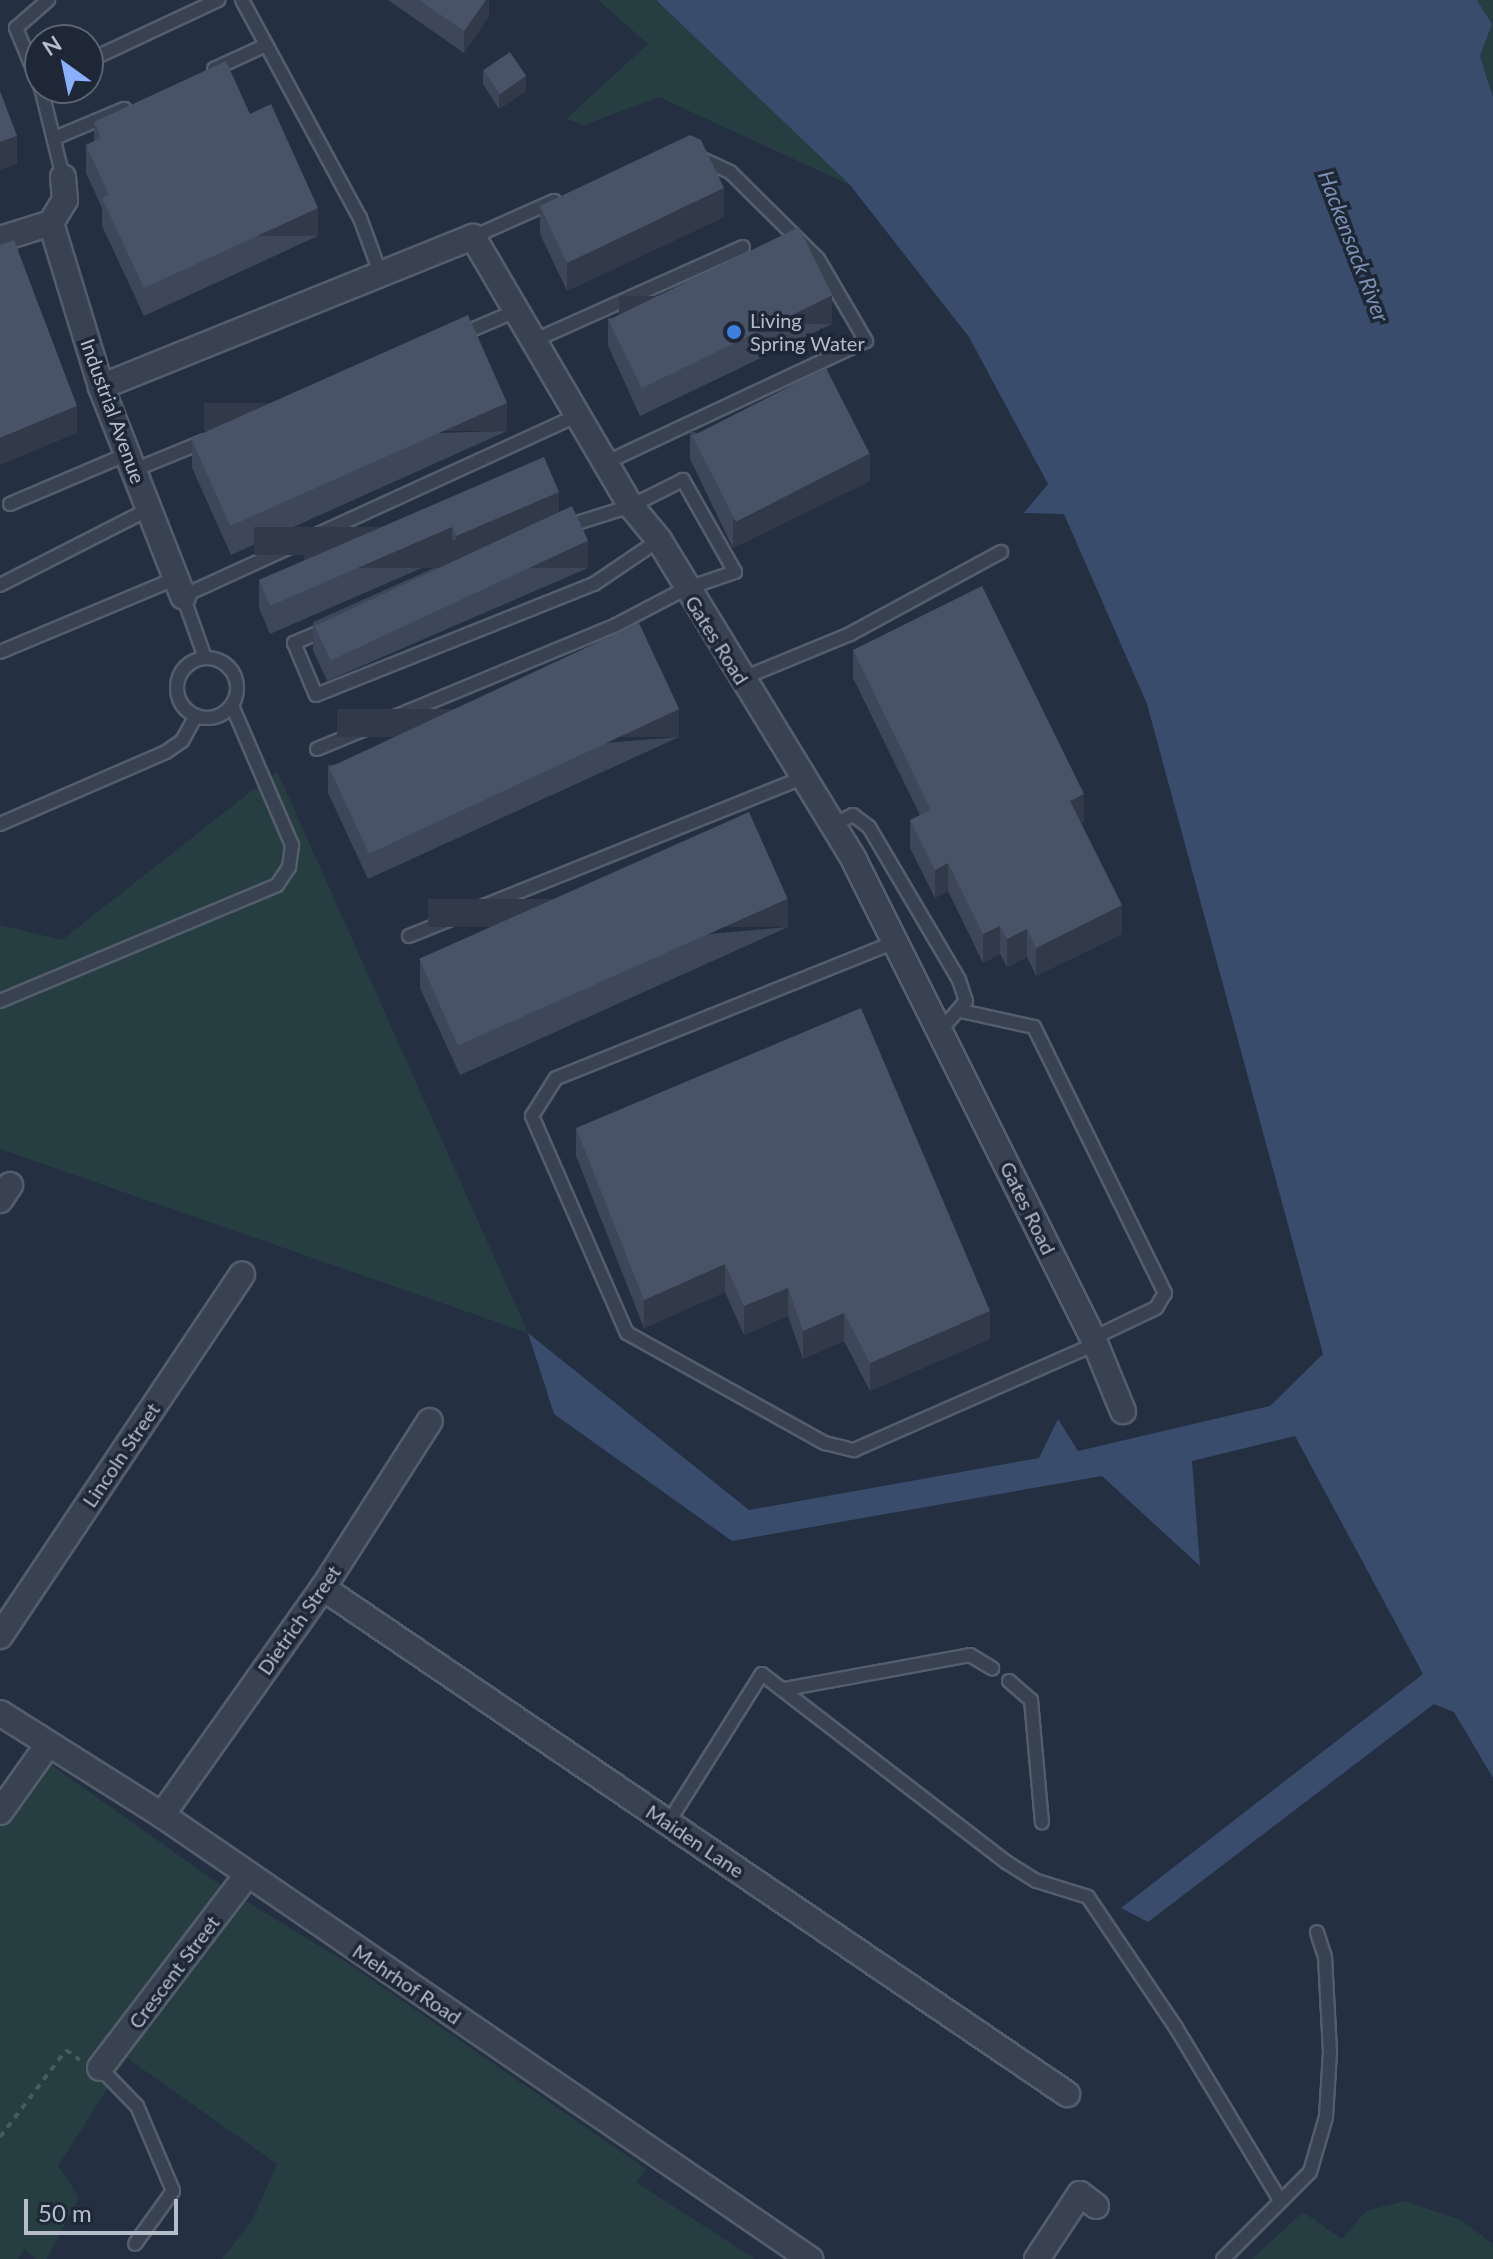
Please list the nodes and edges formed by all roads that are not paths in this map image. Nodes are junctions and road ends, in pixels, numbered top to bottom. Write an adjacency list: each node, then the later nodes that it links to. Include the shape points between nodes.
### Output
1 (48, 0): 5 (lane, via 16,28)
2 (218, 0): 6 (lane)
3 (242, 0): 4 (lane)
4 (266, 45): 7 (lane); 18 (lane, via 360,218)
5 (24, 47)
6 (104, 53)
7 (196, 77)
8 (140, 102): 10 (lane)
9 (46, 104): 10 (lane)
10 (57, 137): 12 (lane)
11 (690, 153): 26 (lane, via 730,172 818,259 866,341)
12 (63, 177): 14 (street, via 65,200)
13 (575, 192): 15 (lane)
14 (51, 223): 16 (street); 22 (street, Industrial Avenue)
15 (473, 237): 18 (street); 19 (street, Gates Road)
16 (0, 239)
17 (743, 247): 20 (lane)
18 (381, 276): 22 (street)
19 (516, 311): 20 (street, Gates Road); 21 (lane)
20 (533, 341): 23 (street, Gates Road)
21 (442, 342)
22 (101, 387): 25 (street, Industrial Avenue)
23 (576, 416): 26 (street, Gates Road); 34 (lane)
24 (222, 434): 25 (lane)
25 (130, 462): 27 (lane); 29 (street, Industrial Avenue)
26 (605, 463): 28 (street, Gates Road)
27 (10, 504)
28 (631, 506): 30 (lane); 31 (street, Gates Road); 35 (lane, via 683,480 735,572)
29 (149, 509): 33 (lane); 34 (street, Industrial Avenue)
30 (553, 532)
31 (659, 540): 35 (street, Gates Road); 36 (lane, via 594,584 316,695 294,643)
32 (1001, 552): 39 (lane, via 850,634)
33 (0, 585)
34 (180, 587): 37 (lane); 38 (lane)
35 (685, 589): 39 (street, Gates Road); 42 (lane, via 616,625)
36 (337, 624)
37 (0, 652)
38 (205, 658): 40 (lane, via 224,662 236,678); 41 (lane, via 187,666 177,683 181,703)
39 (741, 679): 43 (street, Gates Road)
40 (232, 706): 41 (lane, via 215,717); 48 (lane, via 292,845 289,867 277,885)
41 (196, 716): 44 (lane, via 182,741 166,752)
42 (317, 749)
43 (803, 778): 45 (street, Gates Road); 46 (lane)
44 (0, 824)
45 (833, 825): 47 (street, Gates Road); 49 (lane, via 853,815 891,857 959,980 966,1001)
46 (409, 936)
47 (895, 942): 50 (street, Gates Road); 52 (lane, via 556,1078 532,1116 627,1333 825,1443 854,1450)
48 (0, 1001)
49 (961, 1011): 50 (lane); 52 (lane, via 1034,1027 1165,1293 1156,1308)
50 (940, 1031): 52 (street, Gates Road)
51 (242, 1274): 56 (street, Lincoln Street)
52 (1094, 1341): 53 (street, Gates Road)
53 (1123, 1411)
54 (430, 1421): 55 (street, Dietrich Street)
55 (323, 1588): 63 (street, Dietrich Street); 64 (street, Maiden Lane)
56 (0, 1636)
57 (992, 1668): 59 (lane, via 970,1655)
58 (1009, 1681): 65 (lane, via 1031,1700)
59 (785, 1689): 64 (lane, via 762,1674); 70 (lane, via 1006,1862 1037,1881 1088,1897 1175,2026)
60 (0, 1713): 61 (street, Mehrhof Road)
61 (47, 1746): 62 (street); 63 (street, Mehrhof Road)
62 (0, 1812)
63 (162, 1815): 66 (street, Mehrhof Road)
64 (668, 1823): 69 (street, Maiden Lane)
65 (1042, 1823)
66 (247, 1875): 68 (street, Crescent Street); 73 (street, Mehrhof Road)
67 (1317, 1932): 70 (lane, via 1325,1957 1330,2052 1326,2117 1310,2172)
68 (100, 2068): 72 (lane, via 137,2106 173,2191)
69 (1067, 2094)
70 (1280, 2200): 75 (lane)
71 (1096, 2206): 74 (street, via 1080,2194)
72 (135, 2244)
73 (810, 2259)
74 (1037, 2259)
75 (1223, 2259)

